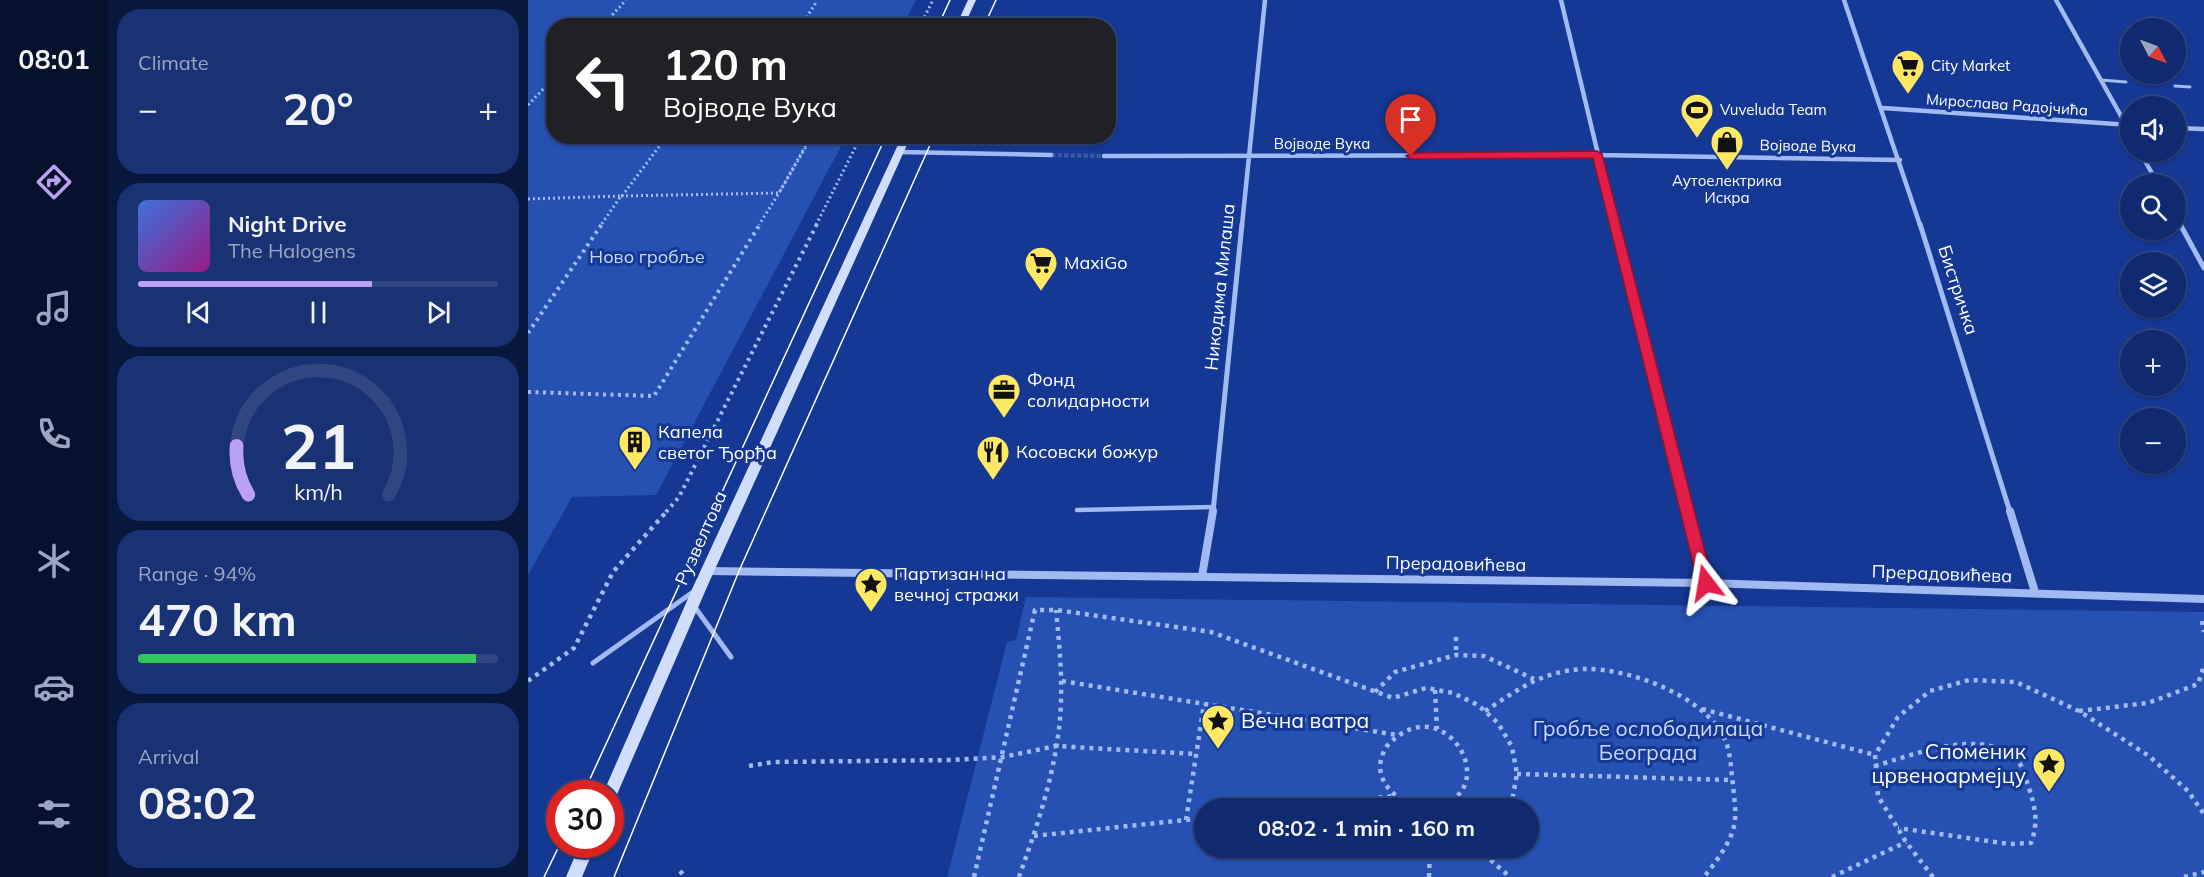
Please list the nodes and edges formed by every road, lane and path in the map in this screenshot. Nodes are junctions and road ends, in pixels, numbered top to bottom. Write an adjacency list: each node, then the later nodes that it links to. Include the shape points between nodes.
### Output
1 (626, 0): 9 (path)
2 (933, 0): 11 (path)
3 (972, 0): 12 (main road)
4 (1265, 0): 33 (street, Никодима Милаша)
5 (1561, 0): 30 (street)
6 (1844, 0): 19 (street, Бистричка)
7 (2056, 0): 13 (street)
8 (817, 1): 10 (path)
9 (609, 18)
10 (806, 18)
11 (924, 18)
12 (964, 18)
13 (2101, 80): 14 (lane); 20 (street)
14 (2120, 82)
15 (546, 86): 18 (path)
16 (2175, 86): 17 (lane)
17 (2190, 87)
18 (528, 105)
19 (1883, 108): 21 (street, Мирослава Радојчића); 34 (street, Бистричка)
20 (2120, 112)
21 (2120, 124)
22 (2186, 128): 23 (street)
23 (2204, 129)
24 (661, 144): 37 (path)
25 (806, 144): 35 (path)
26 (807, 144): 35 (path)
27 (857, 144): 59 (path, via 679,497 613,572 574,648)
28 (904, 144): 29 (main road, Рузвелтова)
29 (900, 152): 31 (street); 45 (main road, Рузвелтова)
30 (1597, 154): 33 (street, Војводе Вука); 34 (street, Војводе Вука); 47 (street)
31 (1051, 155)
32 (1104, 156): 33 (street, Војводе Вука)
33 (1248, 157): 43 (street, Никодима Милаша)
34 (1900, 160): 49 (street, Бистричка)
35 (793, 168): 36 (path)
36 (779, 193): 37 (path); 42 (path, via 654,396)
37 (621, 196): 38 (path); 41 (path)
38 (528, 199)
39 (2186, 235): 40 (street)
40 (2204, 268)
41 (528, 333)
42 (528, 392)
43 (1214, 507): 44 (lane); 46 (street, Никодима Милаша)
44 (1077, 510)
45 (707, 571): 46 (street, Прерадовићева); 48 (main road, Рузвелтова)
46 (1202, 576): 47 (street, Прерадовићева)
47 (1706, 583): 49 (street, Прерадовићева)
48 (700, 587): 51 (main road, Рузвелтова); 56 (lane)
49 (2035, 592): 50 (street, Прерадовићева)
50 (2204, 598)
51 (693, 604): 55 (lane); 76 (main road, Рузвелтова)
52 (1056, 610): 60 (path); 62 (path, via 1211,632); 72 (path, via 1035,610)
53 (1456, 637): 54 (path)
54 (1456, 655): 58 (path, via 1484,656); 62 (path, via 1395,672)
55 (731, 657)
56 (593, 663)
57 (2204, 666): 66 (path, via 2198,684 2148,703)
58 (1535, 679): 64 (path, via 1585,669 1617,672 1663,687); 65 (path)
59 (528, 681)
60 (1062, 681): 63 (path); 69 (path)
61 (1435, 690): 62 (path, via 1413,690 1393,698); 65 (path, via 1453,693); 67 (path)
62 (1375, 692)
63 (1204, 704): 68 (path); 70 (path)
64 (1702, 709): 71 (path); 77 (path, via 1725,740)
65 (1485, 711): 75 (path, via 1498,723 1512,747)
66 (2079, 711): 71 (path, via 2016,682 1969,680 1930,692 1906,710); 83 (path, via 2149,756 2188,791)
67 (1437, 729): 68 (path, via 1409,729); 81 (path, via 1450,734 1466,756 1466,783)
68 (1397, 735): 78 (path, via 1382,756 1381,770)
69 (1056, 746): 70 (path); 72 (path); 87 (path)
70 (1196, 754): 85 (path)
71 (1875, 755): 74 (path)
72 (1003, 757): 73 (path, via 773,762); 96 (path)
73 (749, 766)
74 (1875, 766): 86 (path, via 1878,796); 86 (path, via 1945,746 1976,744 2001,749 2018,760 2036,808 2038,825 2031,843 2009,844)
75 (1517, 774): 77 (path); 82 (path)
76 (616, 780)
77 (1732, 780): 100 (path, via 1734,826)
78 (1393, 795): 79 (path); 80 (path)
79 (1375, 798)
80 (1397, 798)
81 (1454, 798)
82 (1513, 798)
83 (2204, 814)
84 (1194, 819): 85 (path)
85 (1186, 820): 87 (path)
86 (1897, 828): 88 (path)
87 (1034, 836): 97 (path)
88 (1906, 842): 101 (path); 102 (path)
89 (582, 858): 94 (main road)
90 (1430, 858): 98 (path)
91 (1489, 858): 99 (path)
92 (681, 871): 95 (path)
93 (2204, 872): 103 (path)
94 (574, 877)
95 (685, 877)
96 (974, 877)
97 (1020, 877)
98 (1429, 877)
99 (1510, 877)
100 (1704, 877)
101 (1832, 877)
102 (1933, 877)
103 (2184, 877)

